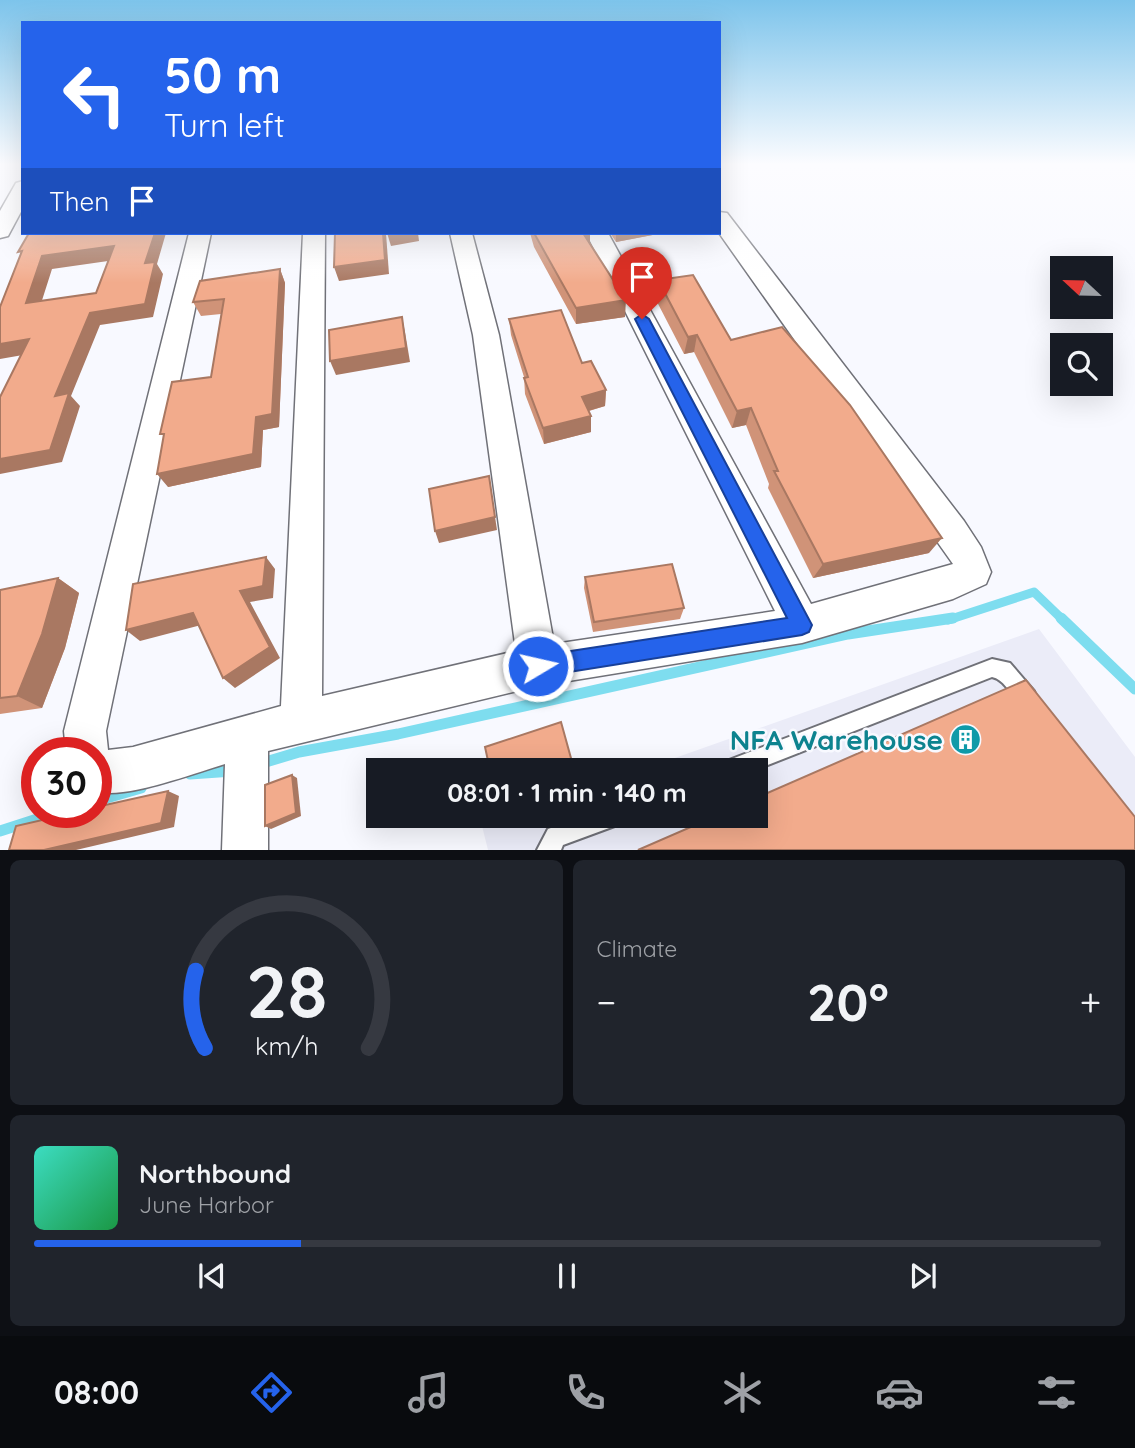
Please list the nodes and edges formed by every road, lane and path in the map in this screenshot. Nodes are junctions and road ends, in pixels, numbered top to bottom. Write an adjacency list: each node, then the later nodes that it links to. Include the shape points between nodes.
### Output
1 (14, 204): 3 (street)
2 (721, 221): 8 (street, via 952,532 973,572 953,582)
3 (0, 231)
4 (200, 235): 12 (street)
5 (314, 235): 11 (street)
6 (461, 235): 9 (street, via 486,335)
7 (598, 235): 8 (street)
8 (802, 625): 9 (street)
9 (538, 666): 11 (street)
10 (1039, 713): 14 (lane, via 1003,670 992,668)
11 (301, 721): 13 (street)
12 (86, 737)
13 (249, 740): 15 (street); 17 (street)
14 (760, 758)
15 (112, 771)
16 (580, 828): 18 (lane, via 556,837)
17 (245, 849)
18 (548, 849)

